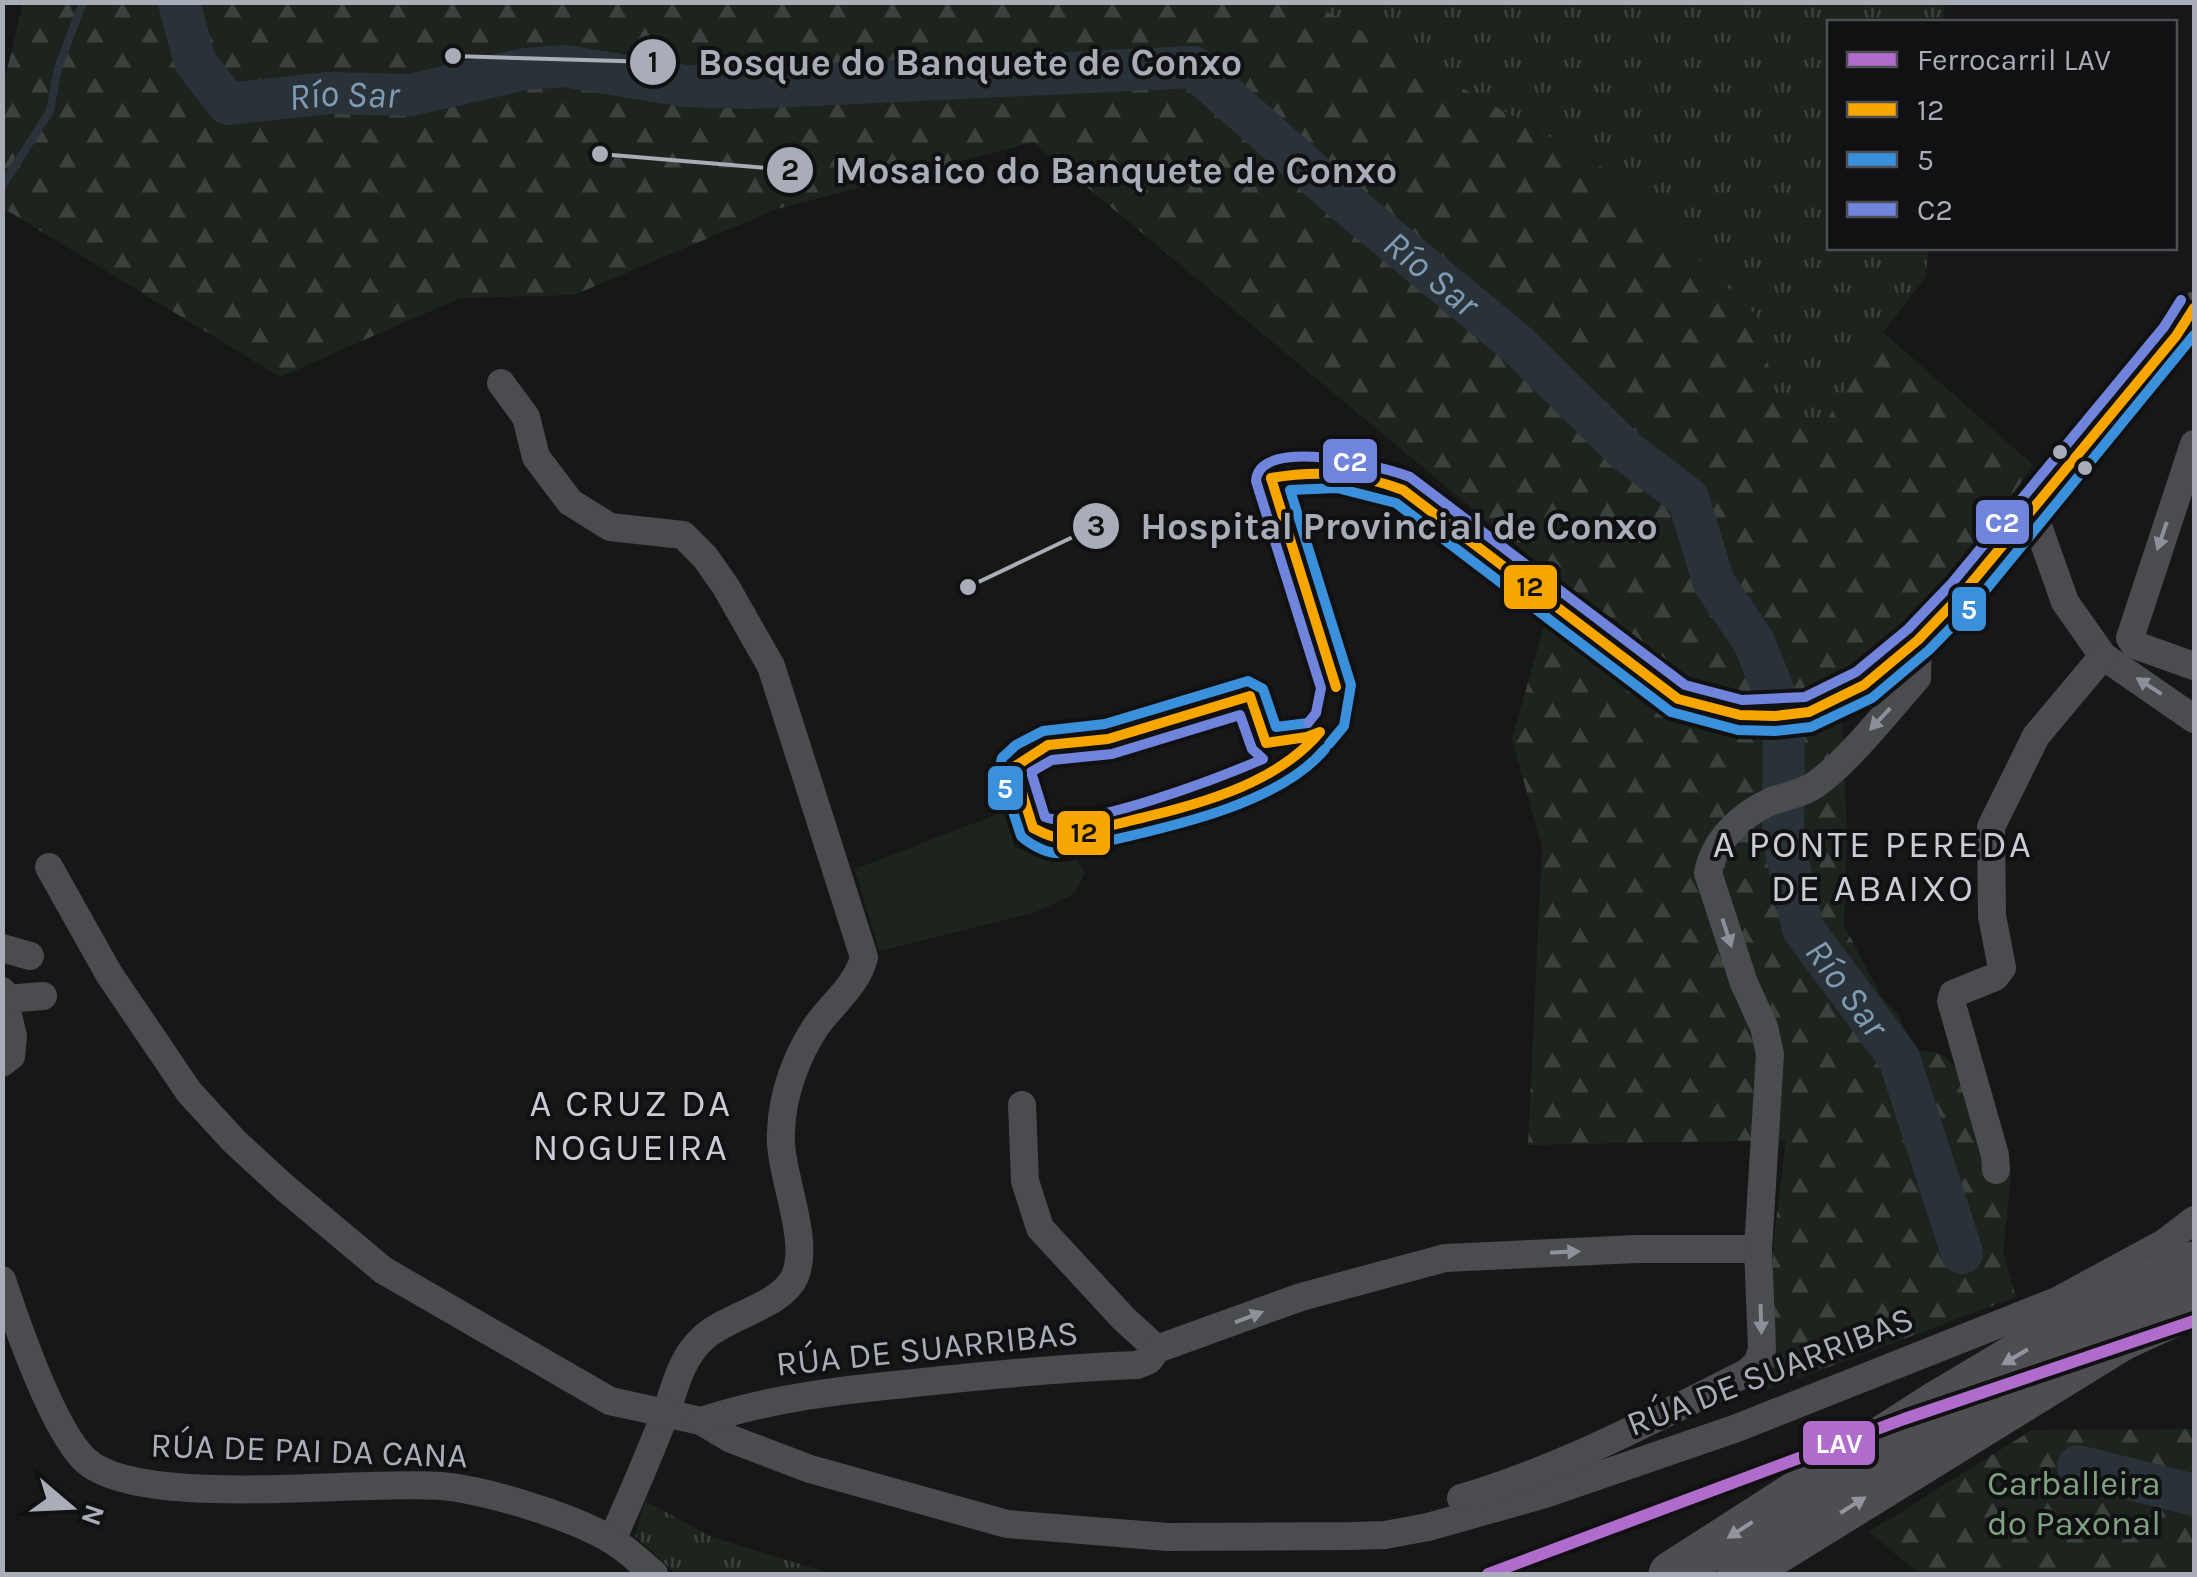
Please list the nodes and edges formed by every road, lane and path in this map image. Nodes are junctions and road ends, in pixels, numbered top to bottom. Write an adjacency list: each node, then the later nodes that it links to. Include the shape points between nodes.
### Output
1 (2194, 308): 2 (street)
2 (2185, 343): 6 (street)
3 (501, 383): 24 (street, via 526,417 536,457 570,502 610,527 682,534 726,588 771,666 864,957 860,974 817,1026 786,1097 780,1136 799,1258 794,1280 700,1340 674,1381)
4 (2194, 444): 9 (street, one-way to 9, via 2130,630 2135,646)
5 (1271, 478): 7 (street, via 1334,470 1403,490 1678,699 1740,716 1809,712 1864,685)
6 (2032, 509): 7 (street); 8 (street, via 2066,602)
7 (1918, 640): 20 (street, RÚA DE SUARRIBAS, one-way to 20, via 1918,678 1815,785 1754,810 1710,858 1708,873 1770,1054)
8 (2103, 656): 10 (street, one-way to 8); 18 (street, via 2036,736 1992,827 1992,916 2002,968 1952,994)
9 (2194, 666)
10 (2194, 719)
11 (49, 867): 24 (street, RÚA DE SUARRIBAS, via 189,1092 284,1187 383,1270 477,1326 610,1401)
12 (2, 948): 13 (street)
13 (30, 956)
14 (4, 995): 15 (street); 16 (street, via 13,1036 11,1056)
15 (43, 996)
16 (2, 1062)
17 (1022, 1104): 23 (street, RÚA DE SUARRIBAS, via 1025,1180 1040,1228)
18 (1996, 1170)
19 (2193, 1231): 27 (street, RÚA DE SUARRIBAS, via 2056,1301 1737,1428 1512,1504 1428,1527); 29 (highway, one-way to 29, via 2088,1313)
20 (1758, 1248): 23 (street, RÚA DE SUARRIBAS, one-way to 20, via 1300,1297 1445,1258); 27 (street, RÚA DE SUARRIBAS, one-way to 27, via 1762,1350 1748,1372 1508,1484 1374,1523)
21 (2, 1280): 26 (street, RÚA DE PAI DA CANA, via 63,1428 84,1459 118,1478 168,1487 445,1486 485,1492)
22 (2194, 1305): 30 (highway, one-way to 22, via 2122,1338)
23 (1157, 1349): 25 (street, RÚA DE SUARRIBAS, via 1138,1365 853,1389 746,1406)
24 (666, 1413): 25 (street, RÚA DE SUARRIBAS); 26 (street)
25 (701, 1421): 27 (street, RÚA DE SUARRIBAS, via 810,1469 1007,1524 1168,1538)
26 (614, 1534): 28 (street, RÚA DE PAI DA CANA)
27 (1351, 1536)
28 (654, 1574)
29 (1671, 1574)
30 (1740, 1574)

